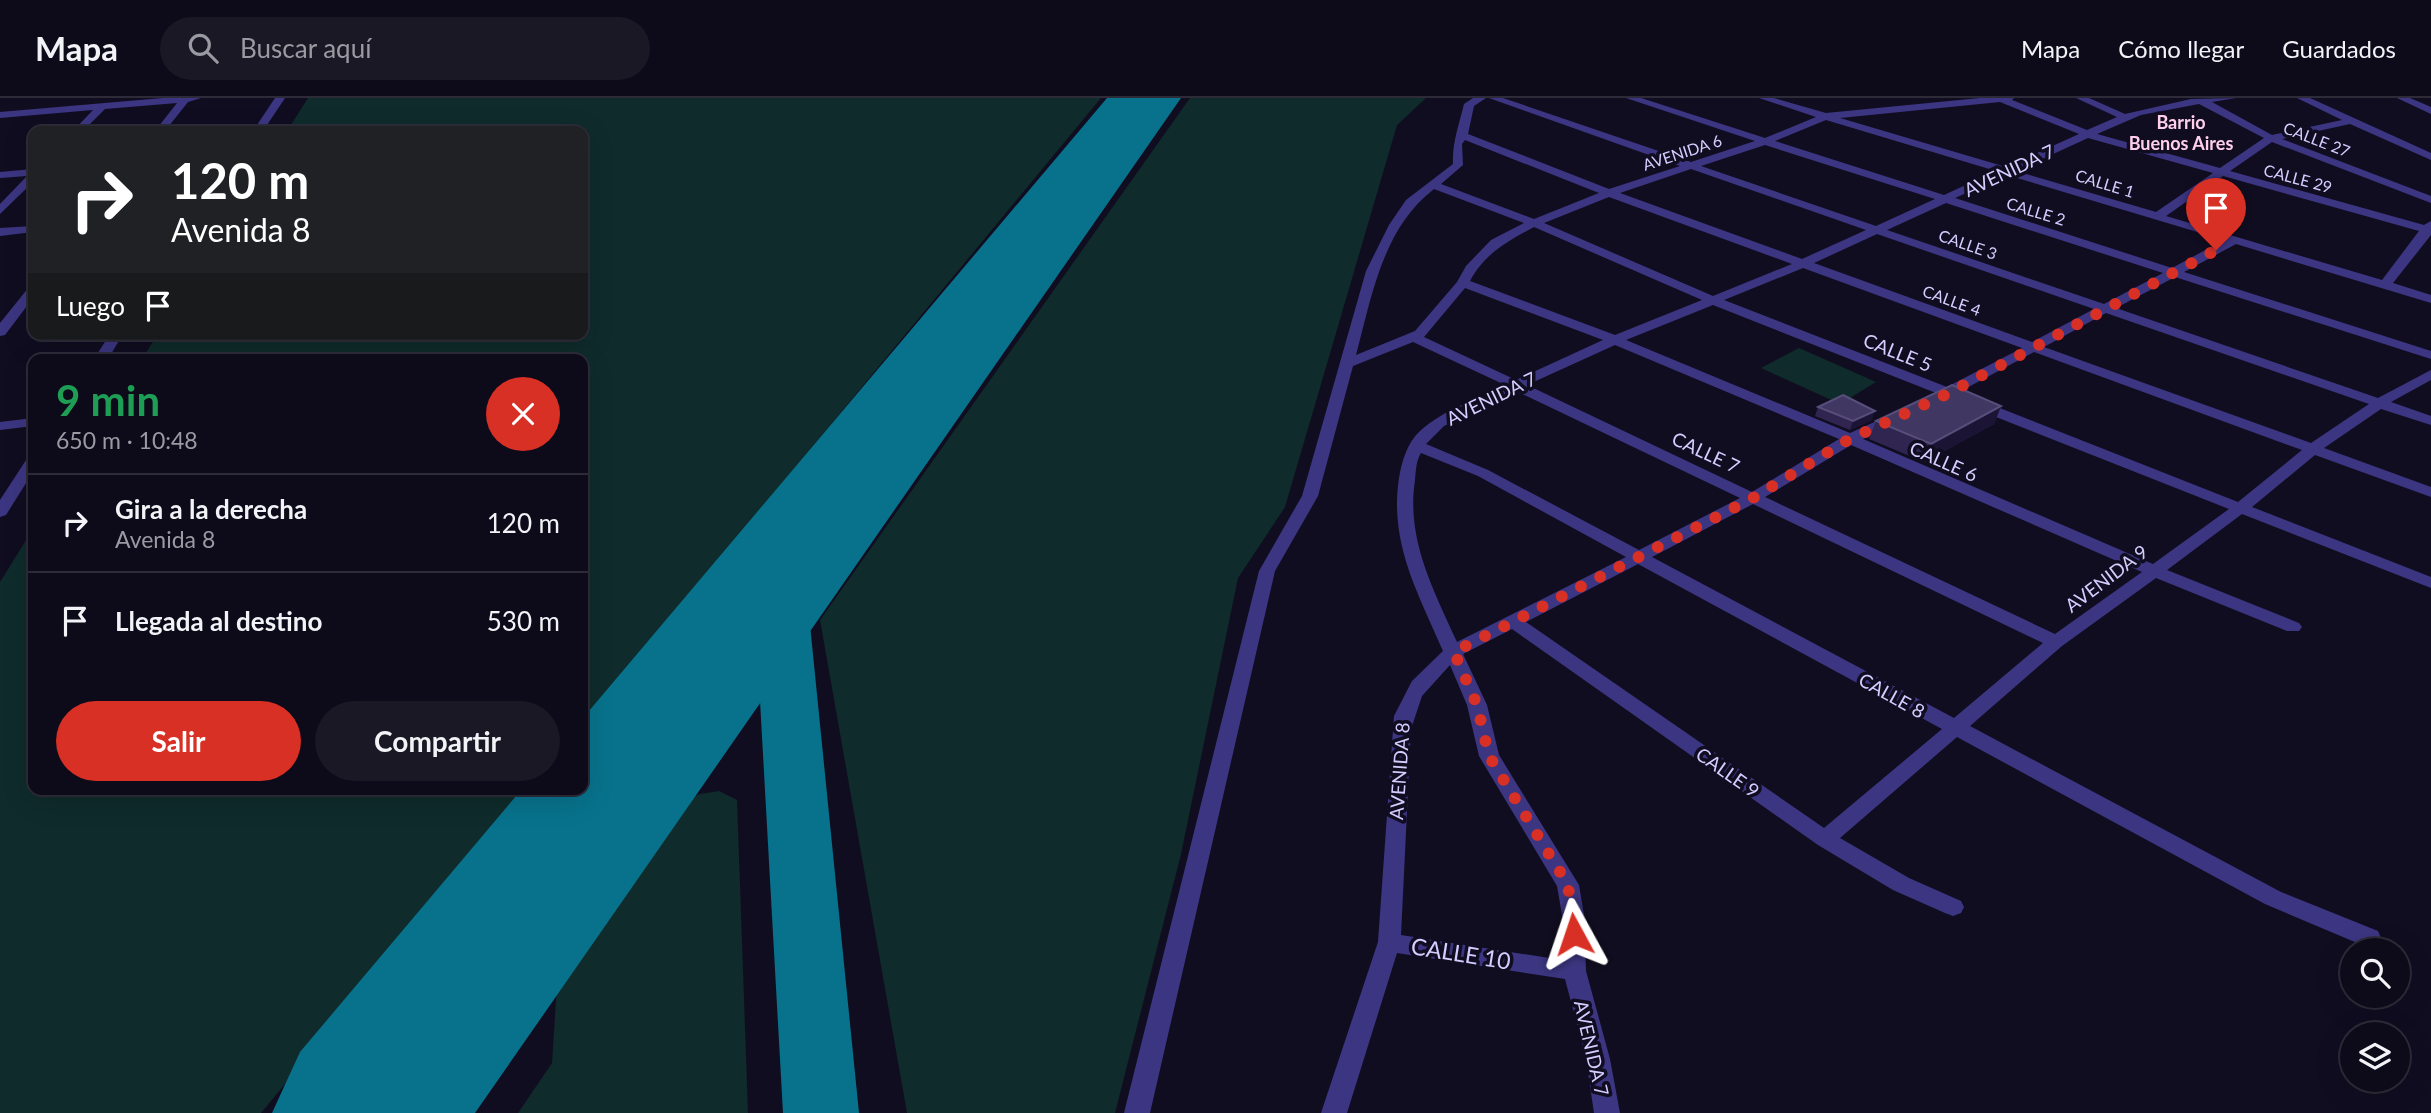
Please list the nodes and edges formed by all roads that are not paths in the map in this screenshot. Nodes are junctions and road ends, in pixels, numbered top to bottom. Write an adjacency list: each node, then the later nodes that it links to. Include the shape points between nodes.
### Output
1 (23, 98): 23 (street)
2 (186, 98): 3 (street); 19 (street); 29 (street)
3 (196, 98)
4 (280, 98): 30 (street)
5 (1481, 98): 32 (street, via 1469,104)
6 (1493, 98): 36 (street, CALLE 3)
7 (1630, 98): 34 (street, CALLE 2)
8 (1782, 98): 17 (street, CALLE 1)
9 (1788, 98): 21 (street)
10 (1882, 98): 20 (street)
11 (1999, 98): 12 (street, AVENIDA 6); 20 (street, AVENIDA 6); 31 (street, CALLE 29)
12 (2008, 98)
13 (2081, 98): 25 (street)
14 (2231, 98): 18 (street, AVENIDA 7)
15 (2302, 98): 26 (street)
16 (2402, 98): 22 (street)
17 (1767, 99): 21 (street, CALLE 1)
18 (2199, 99): 25 (street, AVENIDA 7); 33 (street, CALLE 27)
19 (105, 102): 23 (street); 28 (street)
20 (1898, 108): 24 (street, AVENIDA 6)
21 (1804, 110): 24 (street, CALLE 1)
22 (2431, 111)
23 (4, 114): 27 (street)
24 (1827, 116): 34 (street, AVENIDA 6); 37 (street, CALLE 1)
25 (2125, 117): 31 (street, AVENIDA 7)
26 (2350, 121): 33 (street); 35 (street)
27 (0, 122)
28 (83, 126)
29 (164, 126)
30 (261, 126)
31 (2087, 134): 37 (street, AVENIDA 7); 40 (street, CALLE 29)
32 (1464, 136): 42 (street, via 1457,144 1458,165); 43 (street, CALLE 4)
33 (2271, 138): 40 (street); 45 (street, CALLE 27)
34 (1766, 141): 36 (street, AVENIDA 6); 44 (street, CALLE 2)
35 (2431, 157)
36 (1692, 165): 43 (street, AVENIDA 6); 51 (street, CALLE 3)
37 (2006, 169): 44 (street, AVENIDA 7); 47 (street, CALLE 1)
38 (0, 174): 39 (street)
39 (28, 174)
40 (2221, 174): 47 (street); 49 (street, CALLE 29)
41 (28, 180): 46 (street)
42 (1432, 184): 48 (street, CALLE 5); 69 (street, via 1410,202 1372,271)
43 (1609, 193): 48 (street, AVENIDA 6); 54 (street, CALLE 4)
44 (1947, 200): 51 (street, AVENIDA 7); 55 (street, CALLE 2)
45 (2431, 200)
46 (0, 211)
47 (2158, 216): 53 (street, CALLE 1)
48 (1534, 223): 56 (street, AVENIDA 6, via 1495,243); 60 (street, CALLE 5)
49 (2429, 228): 57 (street)
50 (28, 229): 52 (street)
51 (1877, 229): 54 (street, AVENIDA 7); 61 (street, CALLE 3)
52 (0, 232)
53 (2236, 239): 55 (street, AVENIDA 8); 57 (street, CALLE 1)
54 (1802, 264): 60 (street, AVENIDA 7); 67 (street, CALLE 4)
55 (2176, 271): 61 (street, AVENIDA 8); 68 (street, CALLE 2)
56 (1463, 283): 65 (street, AVENIDA 6); 66 (street, CALLE 6)
57 (2385, 285): 59 (street, CALLE 1)
58 (28, 295): 63 (street)
59 (2431, 299)
60 (1712, 300): 66 (street, AVENIDA 7); 72 (street, CALLE 5)
61 (2107, 308): 67 (street, AVENIDA 8); 73 (street, CALLE 3)
62 (28, 314): 63 (street)
63 (6, 317): 64 (street)
64 (0, 332)
65 (1414, 337): 69 (street); 71 (street, CALLE 7)
66 (1614, 339): 71 (street, AVENIDA 7); 77 (street, CALLE 6)
67 (2033, 348): 72 (street, AVENIDA 8); 79 (street, CALLE 4)
68 (2431, 355)
69 (1347, 363): 98 (street, via 1310,496 1268,571)
70 (2431, 374): 73 (street, AVENIDA 9)
71 (1515, 385): 78 (street, AVENIDA 7, via 1439,423); 82 (street, CALLE 7)
72 (1947, 394): 77 (street, AVENIDA 8); 83 (street, CALLE 5)
73 (2380, 403): 74 (street, CALLE 3); 79 (street, AVENIDA 9)
74 (2431, 421)
75 (28, 423): 76 (street)
76 (0, 426)
77 (1848, 440): 82 (street, AVENIDA 8); 86 (street, CALLE 6)
78 (1417, 446): 85 (street, CALLE 8, via 1483,473); 91 (street, AVENIDA 7, via 1405,477 1407,536 1417,573)
79 (2312, 449): 81 (street, CALLE 4); 83 (street, AVENIDA 9)
80 (28, 468): 84 (street)
81 (2431, 492)
82 (1753, 498): 85 (street, AVENIDA 8); 90 (street, CALLE 7)
83 (2239, 509): 86 (street, AVENIDA 9); 87 (street, CALLE 5)
84 (0, 512)
85 (1640, 557): 88 (street, AVENIDA 8); 92 (street, CALLE 8)
86 (2149, 571): 89 (street, CALLE 6); 90 (street, AVENIDA 9)
87 (2431, 583)
88 (1512, 621): 91 (street, AVENIDA 8); 93 (street, CALLE 9)
89 (2293, 627)
90 (2056, 642): 92 (street, AVENIDA 9)
91 (1454, 652): 96 (street, AVENIDA 8, via 1418,685 1405,707); 97 (street, AVENIDA 7, via 1477,705 1489,756 1568,885)
92 (1952, 727): 93 (street, AVENIDA 9); 95 (street, CALLE 8, via 2273,898)
93 (1825, 839): 94 (street, CALLE 9, via 1901,884)
94 (1953, 908)
95 (2370, 938)
96 (1389, 942): 97 (street, CALLE 10); 99 (street, AVENIDA 8)
97 (1574, 971): 100 (street, AVENIDA 7)
98 (1137, 1113)
99 (1334, 1113)
100 (1607, 1113)

